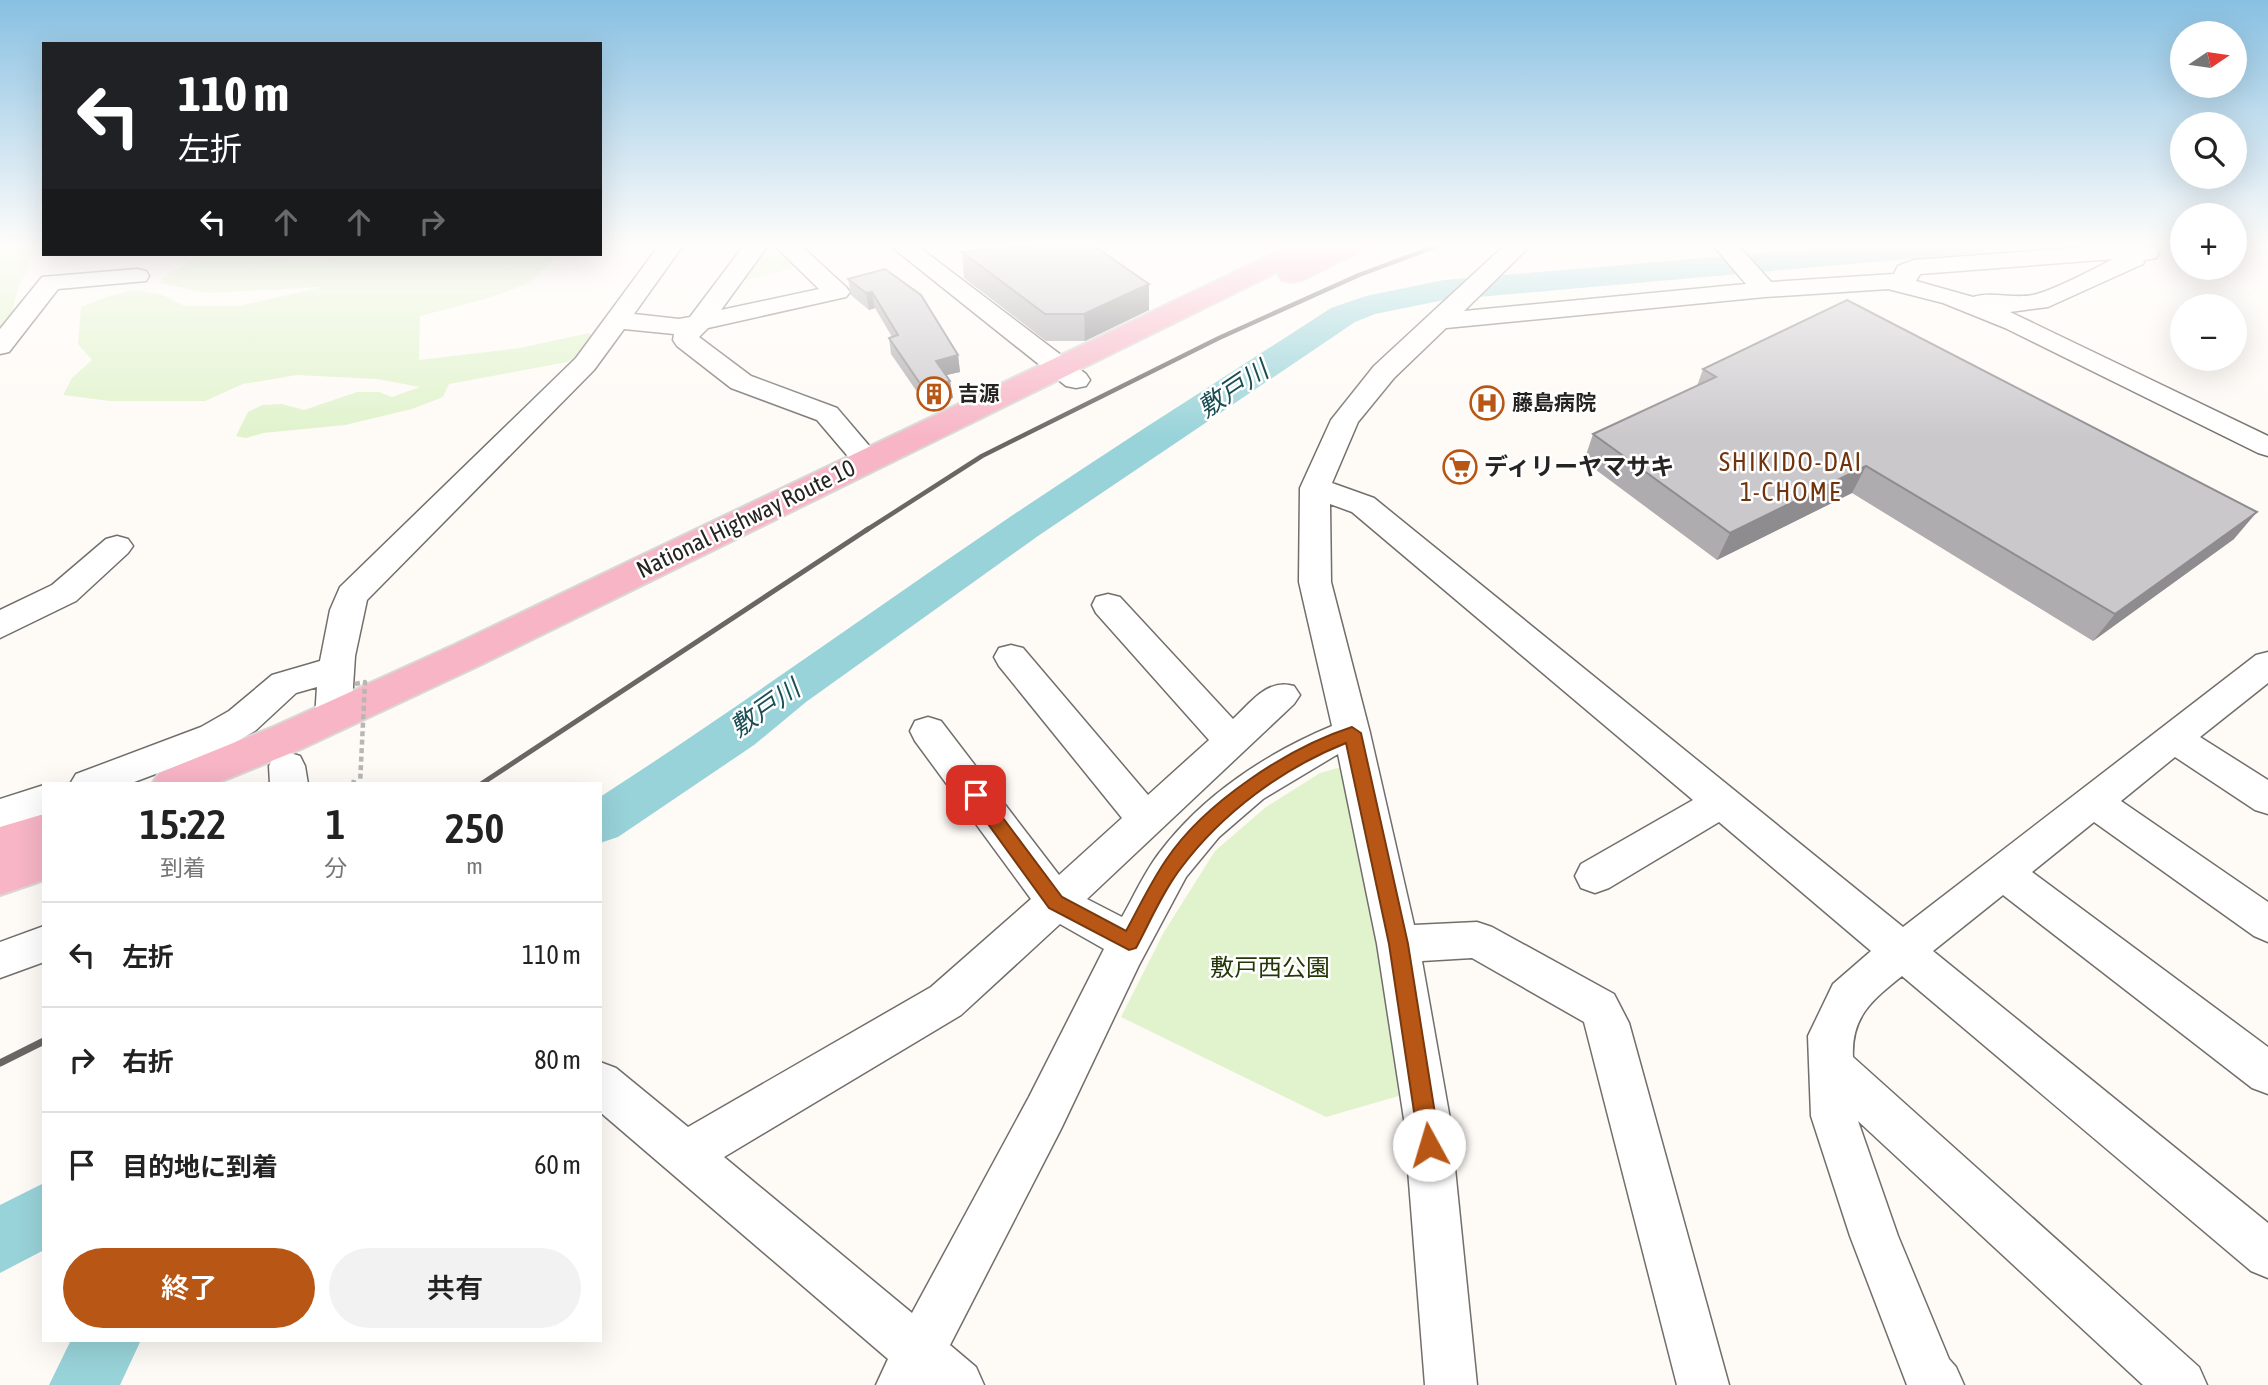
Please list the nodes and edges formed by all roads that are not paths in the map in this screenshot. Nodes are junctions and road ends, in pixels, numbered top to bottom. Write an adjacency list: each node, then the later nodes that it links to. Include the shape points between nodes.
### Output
1 (30, 309): 14 (street)
2 (625, 309): 11 (street)
3 (709, 309): 13 (street)
4 (765, 309): 13 (street)
5 (984, 309): 15 (street)
6 (1192, 309): 15 (highway, National Highway Route 10)
7 (1211, 309): 15 (highway, National Highway Route 10)
8 (1450, 309): 12 (street)
9 (1551, 309): 12 (street)
10 (1978, 309): 16 (street)
11 (617, 320): 13 (street, via 679,327); 23 (street, via 585,364 352,595 344,616)
12 (1437, 321): 18 (street, via 1384,372 1345,420)
13 (698, 324): 17 (street, via 686,335 692,346 741,382 827,414)
14 (0, 346)
15 (1068, 374): 17 (highway, National Highway Route 10); 31 (highway, National Highway Route 10)
16 (2268, 447)
17 (867, 461): 26 (highway, National Highway Route 10)
18 (1315, 488): 28 (street, via 1315,582); 37 (street, via 1363,505)
19 (117, 546): 21 (street, via 64,593)
20 (1108, 605): 30 (street)
21 (0, 626)
22 (1011, 657): 40 (street)
23 (345, 677): 26 (street); 32 (street, via 290,681 214,737)
24 (2260, 681): 29 (street)
25 (1282, 695): 30 (street)
26 (333, 718): 33 (highway, National Highway Route 10)
27 (928, 731): 47 (street)
28 (1352, 733): 49 (street, via 1319,747 1250,789 1205,826 1172,864); 51 (street)
29 (2174, 738): 35 (street); 38 (street)
30 (1231, 741): 40 (street)
31 (288, 775): 34 (highway, National Highway Route 10)
32 (94, 782)
33 (178, 782)
34 (254, 782)
35 (2268, 799)
36 (42, 801): 39 (street)
37 (1722, 802): 45 (street); 52 (street)
38 (2092, 802): 44 (street); 48 (street)
39 (0, 814)
40 (1146, 819): 47 (street)
41 (42, 832): 42 (highway)
42 (0, 845)
43 (42, 863): 46 (highway)
44 (2002, 872): 52 (street); 55 (street)
45 (1595, 876)
46 (0, 877)
47 (1056, 902): 49 (street); 57 (street, via 946,1001)
48 (2268, 924)
49 (1129, 942): 59 (street)
50 (42, 944): 53 (street)
51 (1398, 944): 61 (street, via 1427,1119); 62 (street, via 1477,940 1599,1008 1607,1023)
52 (1902, 950): 54 (street, via 1848,998 1830,1037); 58 (street)
53 (0, 960)
54 (1831, 1066): 63 (street, via 1834,1116 1874,1236 1930,1377); 64 (street)
55 (2268, 1073)
56 (602, 1085): 57 (street)
57 (686, 1154): 59 (street)
58 (2268, 1254)
59 (911, 1368): 60 (street)
60 (958, 1385)
61 (1451, 1385)
62 (1703, 1385)
63 (1938, 1385)
64 (2181, 1385)

